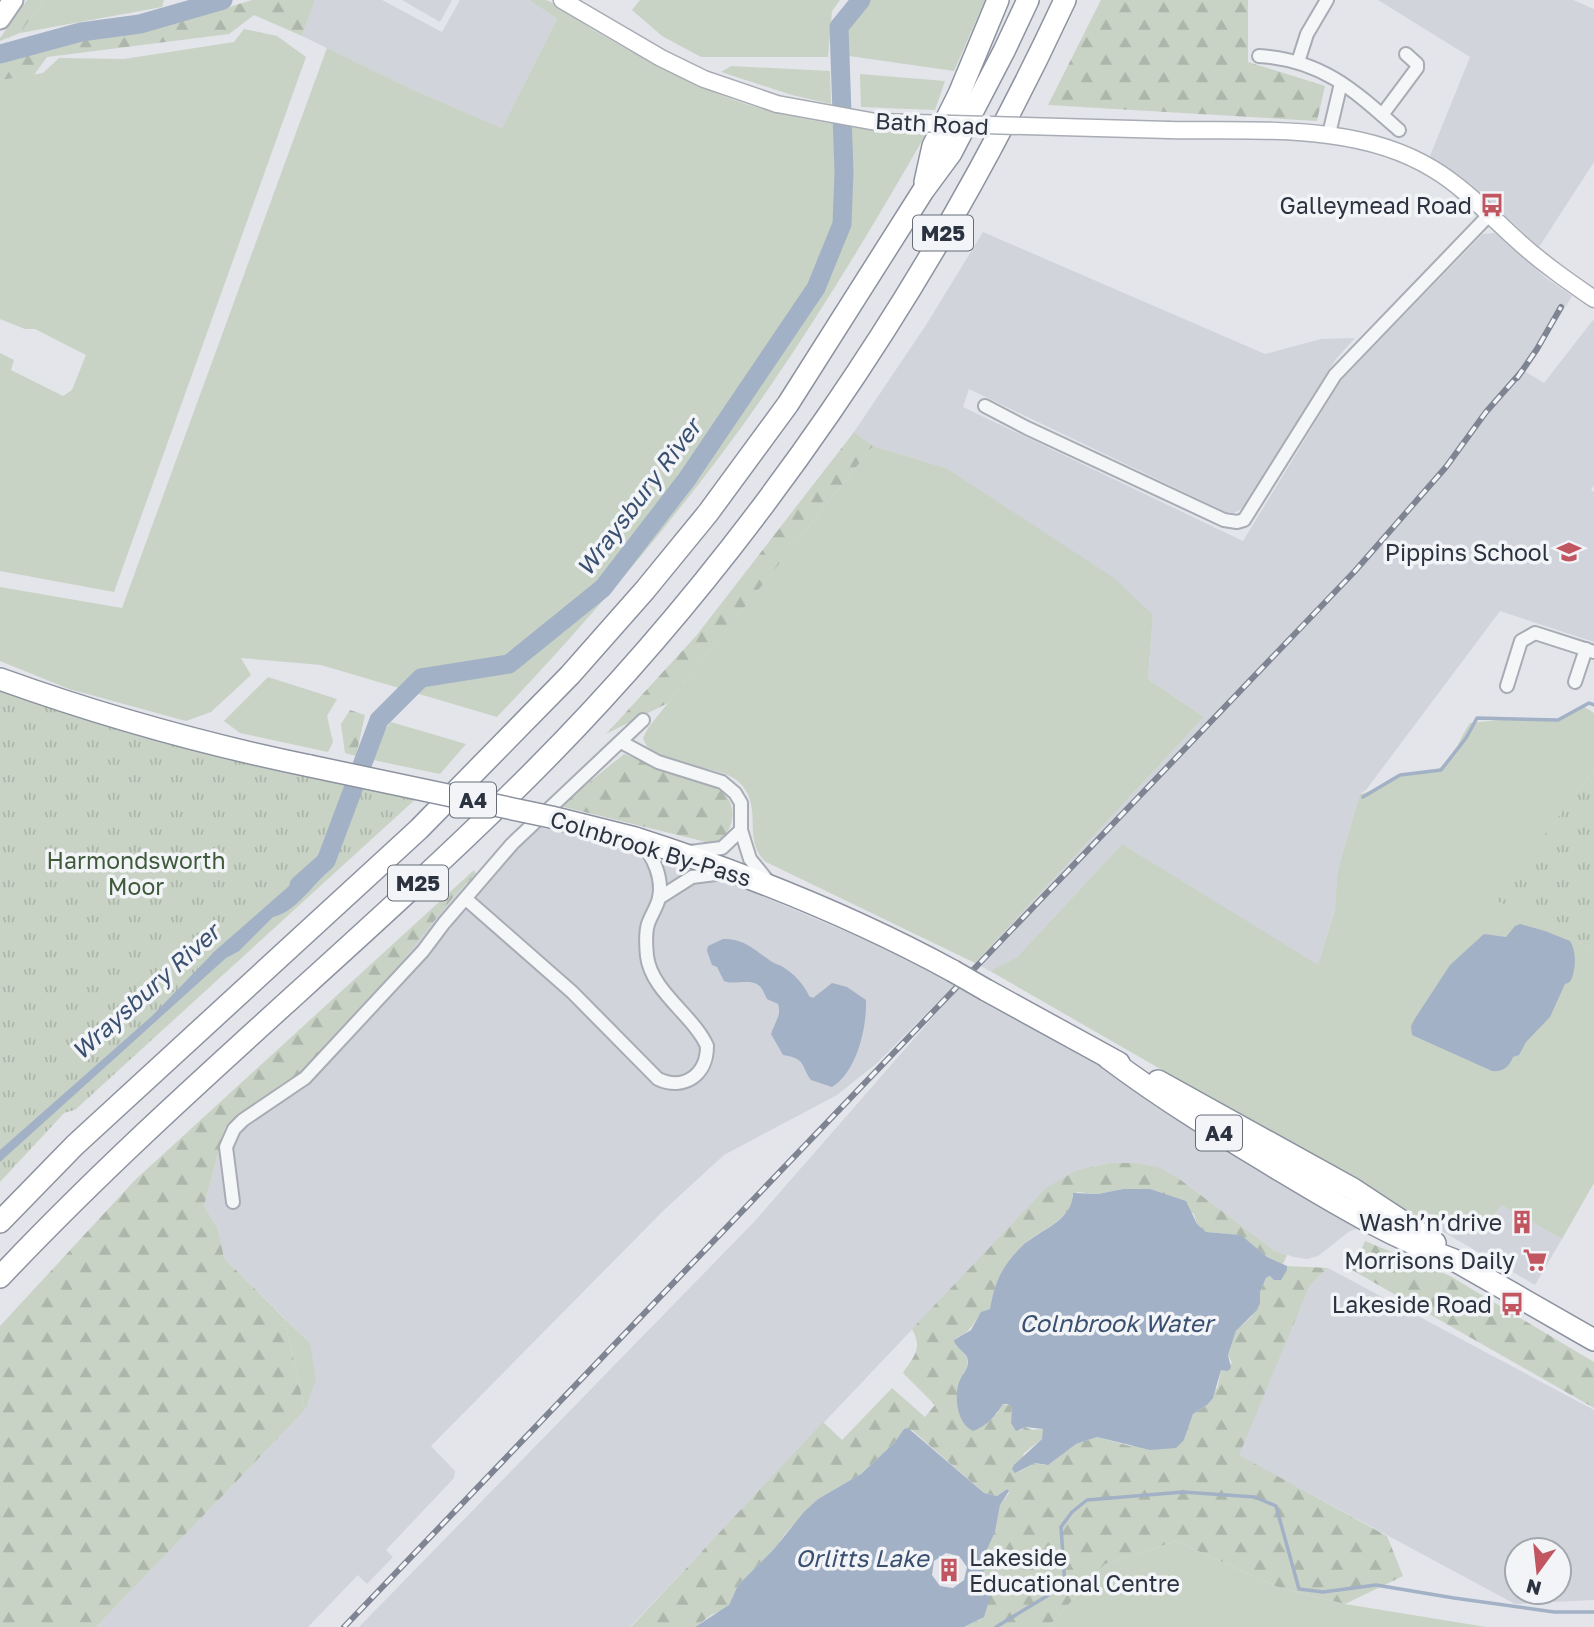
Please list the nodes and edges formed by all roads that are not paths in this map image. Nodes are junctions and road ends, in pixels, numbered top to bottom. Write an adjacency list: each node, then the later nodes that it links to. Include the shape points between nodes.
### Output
1 (13, 0): 7 (main road)
2 (562, 0): 14 (street, Bath Road, bridge, via 704,79 777,104 876,122)
3 (998, 0): 15 (highway, M25, via 933,146)
4 (1028, 0): 15 (highway, M25, via 951,153)
5 (1065, 0): 34 (highway, M25, via 980,170 923,266 867,357 752,522 631,666 529,776 60,1214)
6 (1327, 0): 10 (street)
7 (0, 19)
8 (1406, 54): 12 (street, via 1417,68)
9 (1259, 56): 10 (street)
10 (1297, 62): 11 (street)
11 (1341, 83): 12 (street); 14 (street)
12 (1382, 115): 13 (street)
13 (1399, 130)
14 (1329, 134): 16 (street, Bath Road, via 1410,157 1434,170)
15 (923, 191): 33 (highway, M25, via 788,404 700,523 570,675 419,828 75,1145)
16 (1489, 215): 17 (street, Bath Road); 18 (street, via 1335,375 1244,520 1224,520)
17 (1594, 299)
18 (985, 406)
19 (1590, 651): 21 (street); 22 (street, via 1535,633 1526,636)
20 (0, 679): 26 (highway, Colnbrook By-Pass / A4, bridge, via 115,719 222,748)
21 (1575, 682)
22 (1507, 687)
23 (643, 720): 24 (street)
24 (621, 742): 25 (street, via 658,762 722,782 739,797); 31 (street, via 512,844)
25 (741, 830): 27 (street, via 716,850); 29 (street, via 752,863)
26 (635, 838): 27 (highway, Colnbrook By-Pass / A4); 30 (street, via 655,865)
27 (680, 853): 28 (highway, Colnbrook By-Pass / A4)
28 (734, 872): 29 (highway, Colnbrook By-Pass / A4); 30 (street, via 692,877)
29 (774, 888): 35 (highway, Colnbrook By-Pass / A4, bridge, via 873,930 1189,1097 1353,1189 1402,1219 1454,1260)
30 (659, 898): 31 (street, via 647,925 649,966 707,1046 700,1072 674,1085 658,1079 572,992)
31 (466, 899): 32 (street, via 305,1078 234,1129 226,1147)
32 (233, 1202)
33 (0, 1222)
34 (0, 1277)
35 (1594, 1340)

